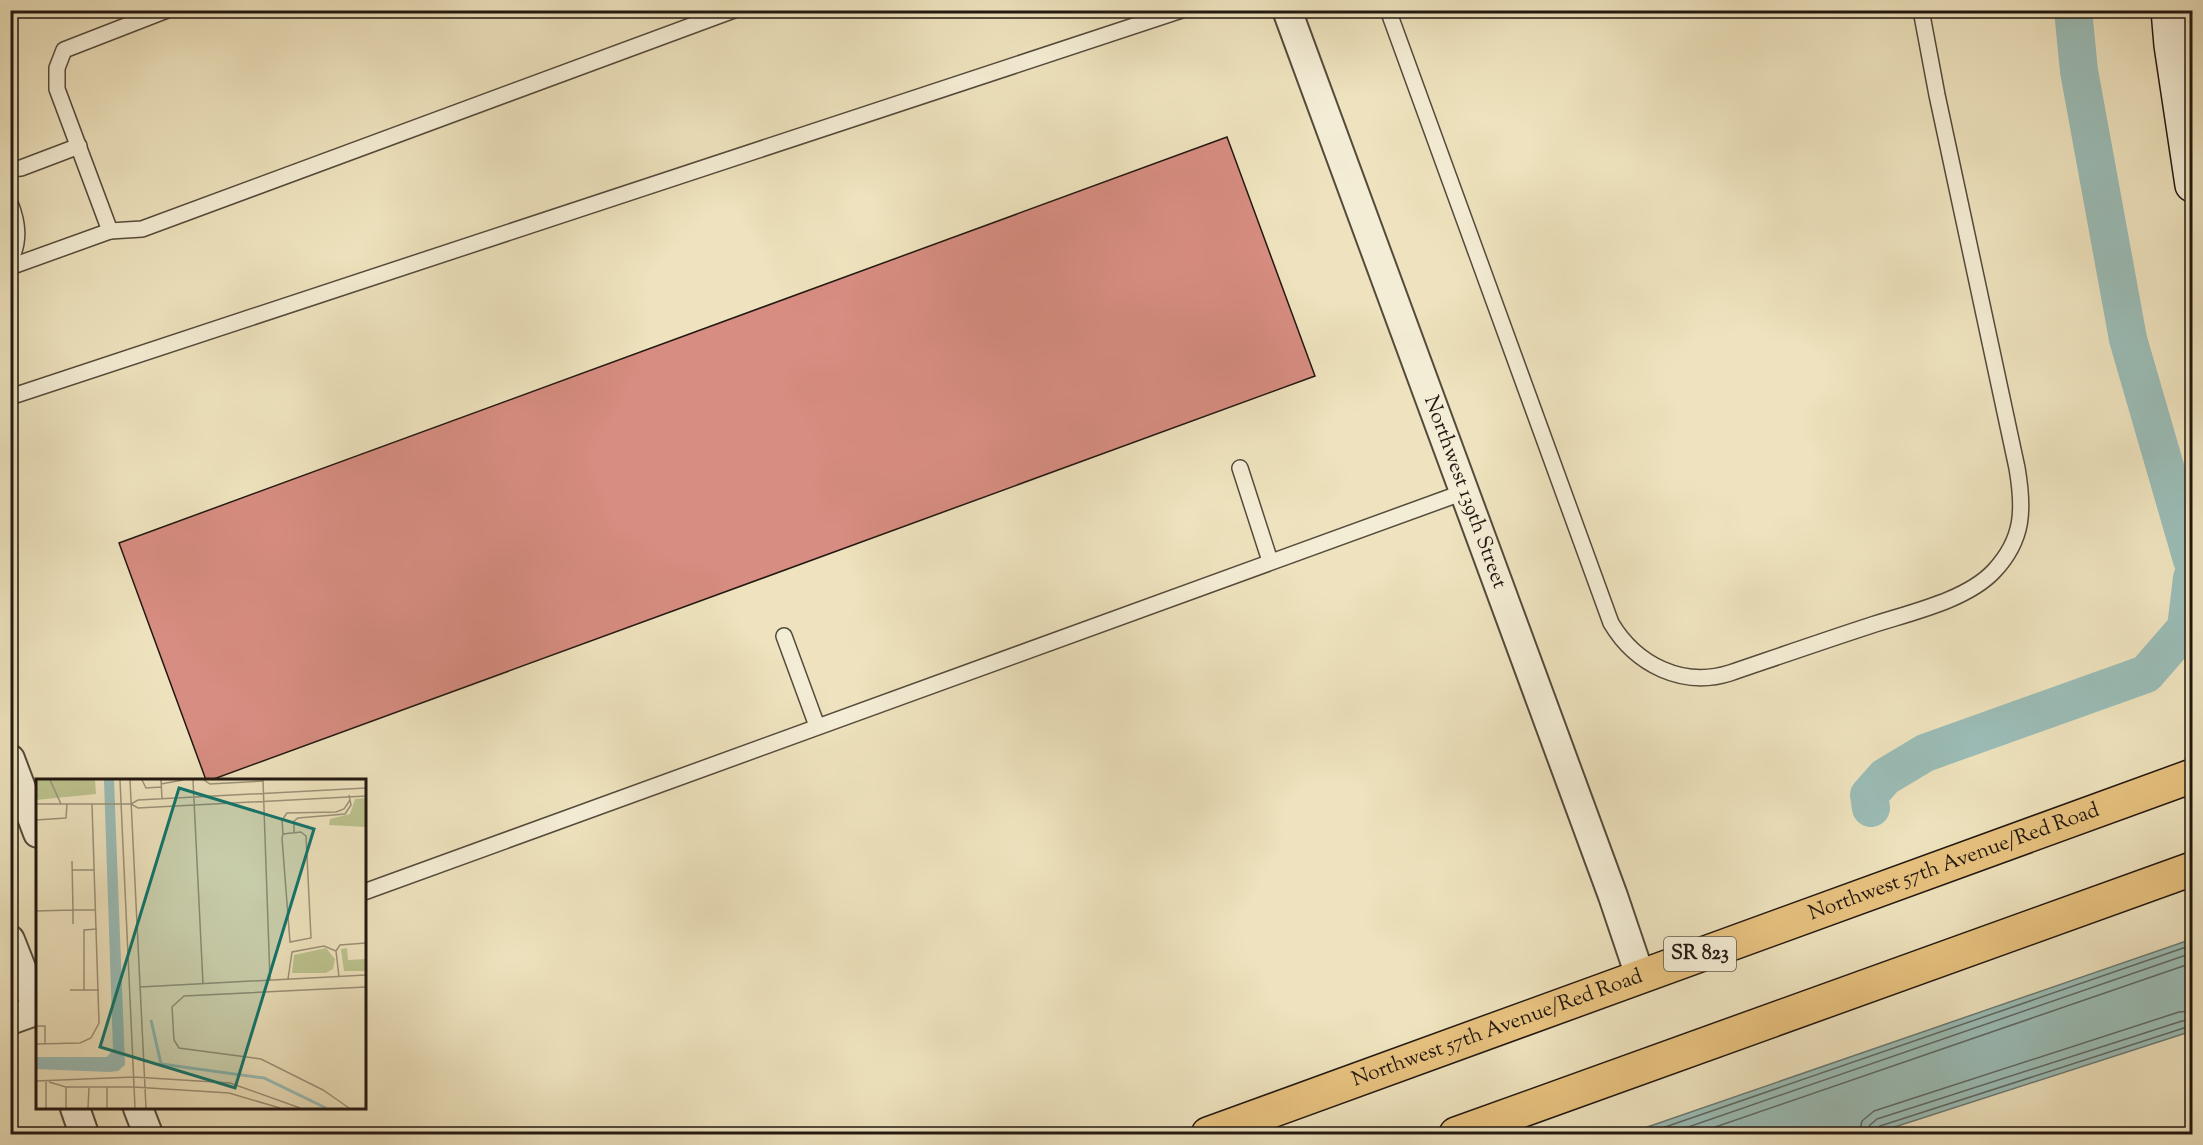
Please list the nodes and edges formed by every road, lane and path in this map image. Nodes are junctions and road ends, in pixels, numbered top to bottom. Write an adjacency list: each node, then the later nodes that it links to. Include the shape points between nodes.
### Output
1 (167, 10): 8 (lane, via 64,50 57,68 57,89)
2 (734, 10): 12 (lane, via 142,229)
3 (1182, 10): 15 (lane)
4 (1287, 10): 17 (street, Northwest 139th Street)
5 (1388, 10): 6 (lane, via 1611,623 1627,645 1654,666 1686,678 1703,678 1730,673 1968,591 1995,570 2015,539 2022,513 2017,468)
6 (1921, 10)
7 (2169, 10): 10 (main road)
8 (78, 146): 9 (lane); 12 (lane)
9 (10, 169)
10 (2193, 185)
11 (10, 202): 13 (lane, via 18,227 17,246)
12 (110, 231): 14 (lane)
13 (10, 261)
14 (10, 267)
15 (10, 397)
16 (1240, 468): 18 (lane)
17 (1464, 492): 18 (lane); 27 (street, Northwest 139th Street)
18 (1270, 561): 20 (lane)
19 (784, 636): 20 (lane)
20 (817, 726): 25 (lane)
21 (10, 759): 23 (street)
22 (2193, 776): 27 (main road, Northwest 57th Avenue/Red Road / SR 823)
23 (36, 828)
24 (2193, 869): 36 (main road)
25 (366, 891)
26 (10, 940): 28 (street)
27 (1640, 976): 35 (main road, Northwest 57th Avenue/Red Road / SR 823)
28 (36, 1007)
29 (36, 1010): 30 (street)
30 (10, 1020)
31 (76, 1109): 33 (street)
32 (139, 1109): 34 (street)
33 (84, 1134)
34 (148, 1134)
35 (1208, 1134)
36 (1456, 1134)

